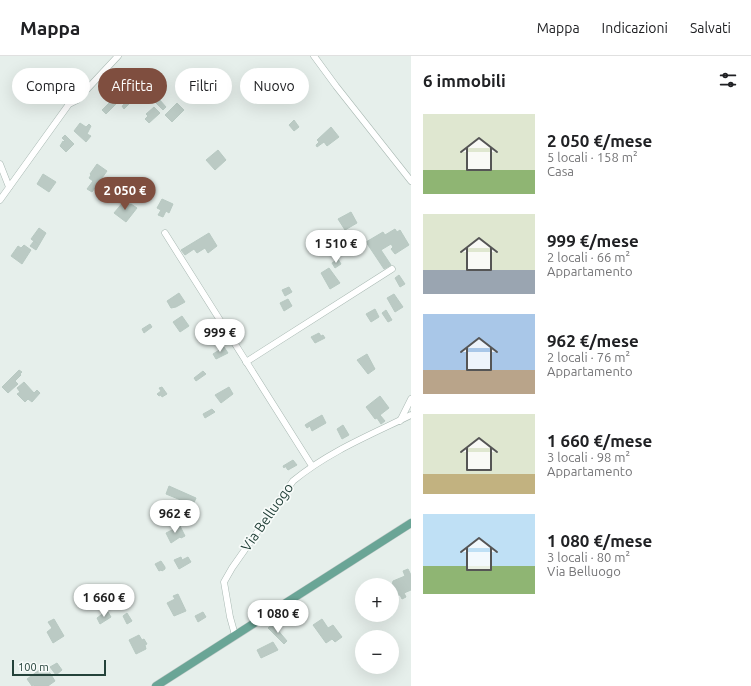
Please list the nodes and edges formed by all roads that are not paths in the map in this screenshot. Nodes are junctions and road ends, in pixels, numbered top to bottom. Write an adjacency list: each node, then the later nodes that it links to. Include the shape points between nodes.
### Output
1 (118, 56): 5 (street, via 77,100 69,104)
2 (314, 56): 4 (street)
3 (0, 164): 5 (street)
4 (411, 181)
5 (9, 187): 6 (street)
6 (0, 200)
7 (165, 233): 9 (street)
8 (392, 269): 9 (street)
9 (246, 362): 13 (street)
10 (411, 399): 12 (street)
11 (411, 415): 12 (street, Via Belluogo)
12 (400, 421): 13 (street, Via Belluogo, via 343,446)
13 (312, 466): 15 (street, Via Belluogo, via 293,481 224,582)
14 (411, 523): 15 (main road)
15 (235, 635): 16 (main road)
16 (156, 686)

